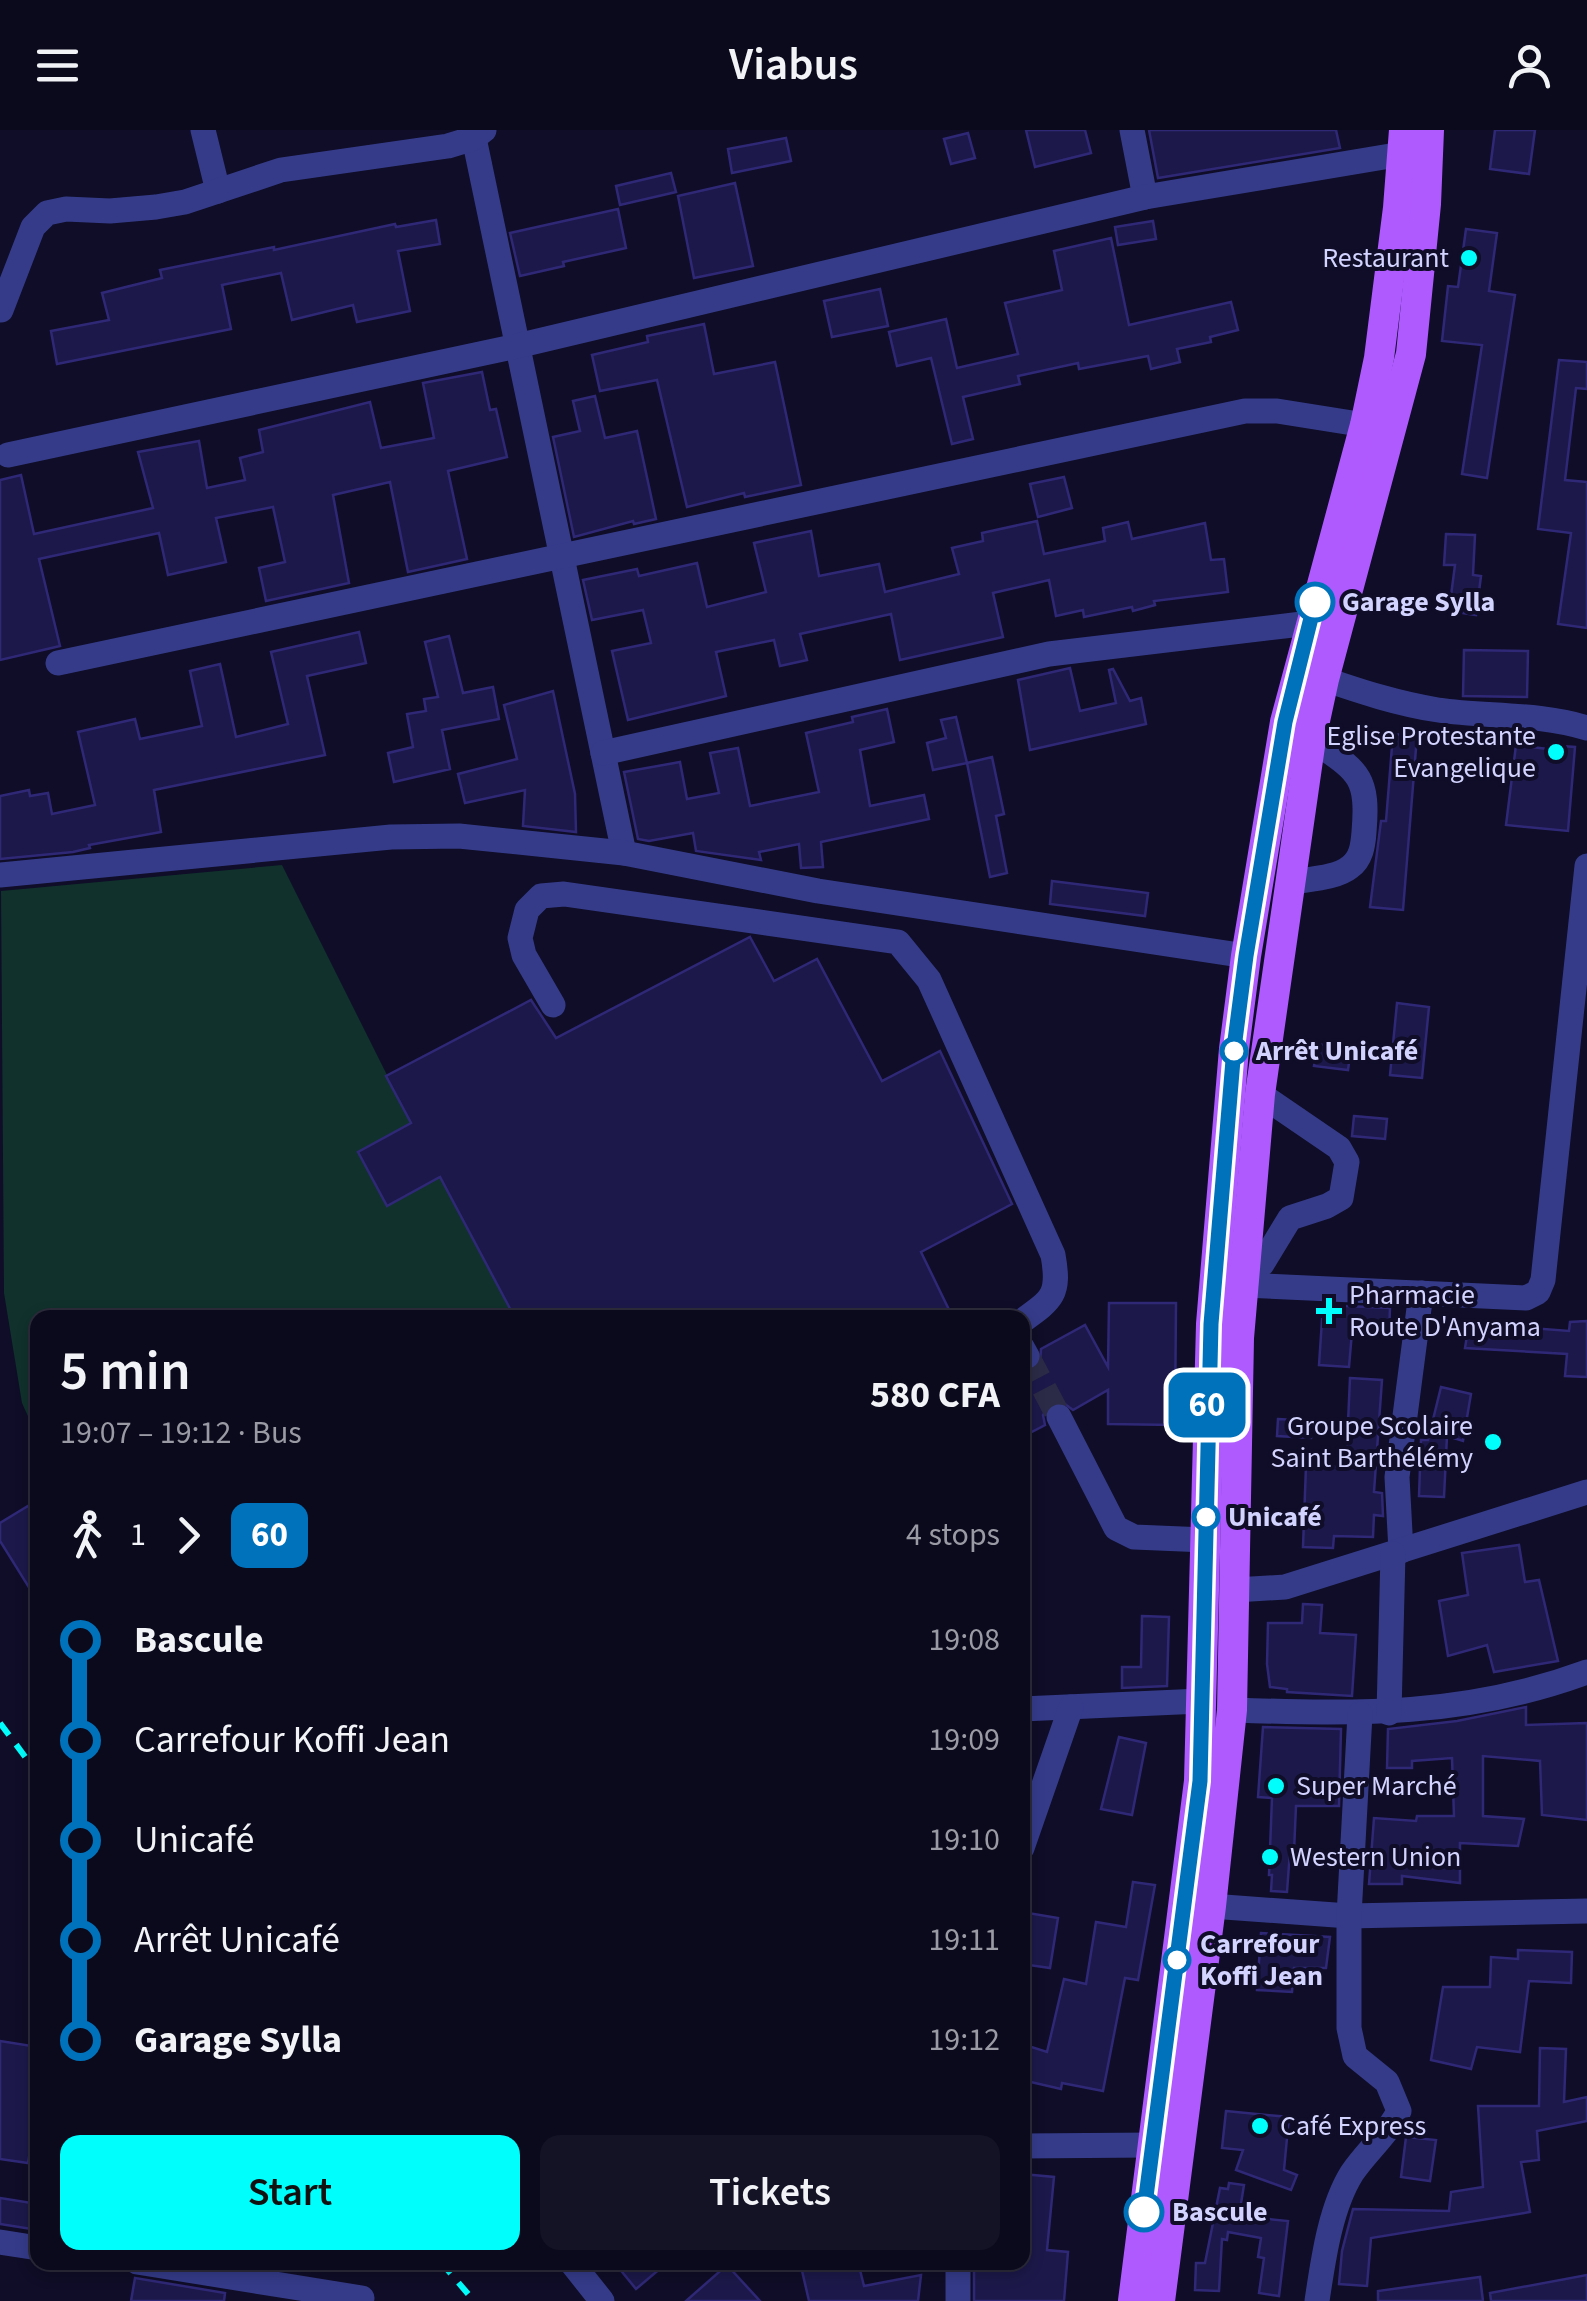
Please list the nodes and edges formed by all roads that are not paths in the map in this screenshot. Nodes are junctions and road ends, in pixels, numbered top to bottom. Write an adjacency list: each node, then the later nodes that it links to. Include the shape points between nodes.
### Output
1 (203, 130): 6 (street)
2 (1132, 130): 7 (street)
3 (1430, 130): 15 (main road, via 1411,354)
4 (479, 134): 6 (street, via 448,146 281,170); 9 (street)
5 (1403, 142): 7 (street); 10 (main road)
6 (218, 191): 8 (street, via 156,207 47,213 32,228)
7 (1145, 197): 9 (street)
8 (1, 310)
9 (518, 346): 11 (street); 12 (street)
10 (1365, 425): 12 (street, via 1245,411); 13 (main road)
11 (8, 455)
12 (562, 556): 14 (street); 18 (street)
13 (1310, 622): 18 (street, via 1049,654); 19 (main road, via 1285,722)
14 (58, 662)
15 (1324, 679): 16 (street, via 1439,710 1547,718); 17 (main road)
16 (1587, 728)
17 (1311, 740): 19 (main road); 23 (street, via 1362,782 1362,849 1342,872)
18 (603, 752): 20 (street)
19 (1284, 816): 23 (main road); 24 (main road)
20 (624, 852): 22 (street, via 458,836 391,837); 24 (street, via 818,891)
21 (1587, 866): 28 (street, via 1543,1280 1526,1298)
22 (0, 874)
23 (1289, 883): 26 (main road)
24 (1246, 956): 32 (main road, via 1211,1324)
25 (553, 1005): 29 (street, via 520,938 526,910 542,896 898,942 930,980 1053,1255 1057,1278 1051,1300)
26 (1260, 1094): 27 (main road); 27 (street, via 1339,1148 1348,1162 1340,1198 1290,1218 1262,1264)
27 (1243, 1280): 28 (street); 34 (main road)
28 (1422, 1293): 33 (street, via 1398,1478)
29 (1030, 1315)
30 (1059, 1418): 32 (street, via 1116,1528 1134,1537)
31 (1587, 1492): 33 (street)
32 (1206, 1540): 34 (main road)
33 (1397, 1553): 34 (street, via 1285,1587); 41 (street)
34 (1220, 1589): 36 (main road); 39 (main road)
35 (1587, 1672): 41 (street, via 1481,1701)
36 (1202, 1701): 37 (street); 46 (main road, via 1200,1781)
37 (1070, 1707): 38 (street); 42 (street)
38 (1030, 1709)
39 (1232, 1710): 40 (street); 43 (main road)
40 (1360, 1714): 41 (street); 44 (street)
41 (1388, 1714)
42 (1030, 1824)
43 (1211, 1906): 44 (street); 57 (main road)
44 (1349, 1916): 45 (street); 58 (street, via 1355,2056 1387,2082 1400,2111 1350,2176)
45 (1586, 1916)
46 (1152, 2145): 47 (street); 56 (main road)
47 (1030, 2146)
48 (0, 2242): 49 (street)
49 (30, 2247)
50 (203, 2270): 53 (street)
51 (577, 2270): 54 (street)
52 (958, 2270): 55 (street)
53 (362, 2298)
54 (602, 2301)
55 (958, 2301)
56 (1133, 2301)
57 (1160, 2301)
58 (1317, 2301)

